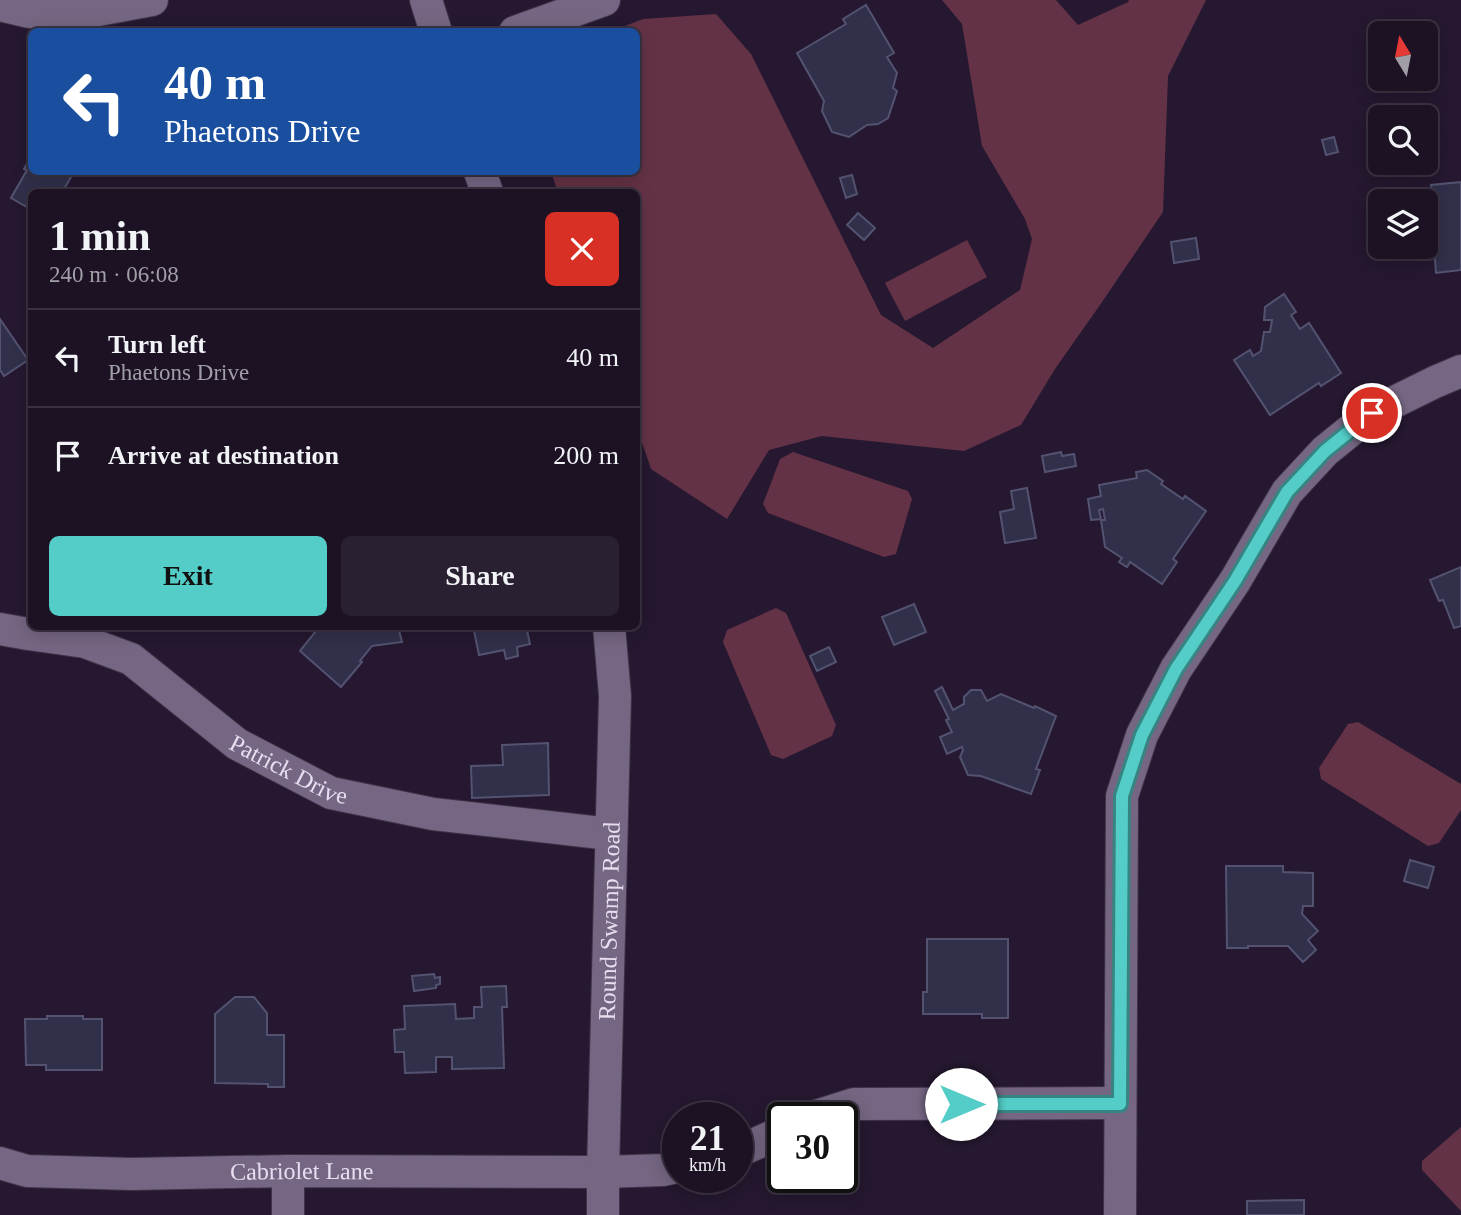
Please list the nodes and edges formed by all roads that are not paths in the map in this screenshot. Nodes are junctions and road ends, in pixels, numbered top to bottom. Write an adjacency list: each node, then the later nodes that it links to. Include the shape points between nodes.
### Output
1 (152, 0): 4 (street, via 87,12 29,12)
2 (426, 0): 5 (street)
3 (604, 0): 6 (street)
4 (0, 5)
5 (435, 28)
6 (526, 28)
7 (1461, 371): 12 (street, via 1372,413 1325,451 1287,492 1176,669 1142,735 1122,796)
8 (0, 629): 10 (street, Patrick Drive, via 85,642 131,659 237,744 331,793 433,814)
9 (609, 630): 10 (street, Round Swamp Road, via 615,696)
10 (610, 834): 16 (street, Round Swamp Road)
11 (858, 1104): 12 (street)
12 (1120, 1104): 19 (street)
13 (0, 1163): 15 (street, Cabriolet Lane, via 27,1171 132,1174)
14 (662, 1170): 16 (street, Cabriolet Lane)
15 (288, 1171): 16 (street, Cabriolet Lane); 17 (street)
16 (603, 1172): 18 (street, Round Swamp Road)
17 (288, 1215)
18 (603, 1215)
19 (1120, 1215)

